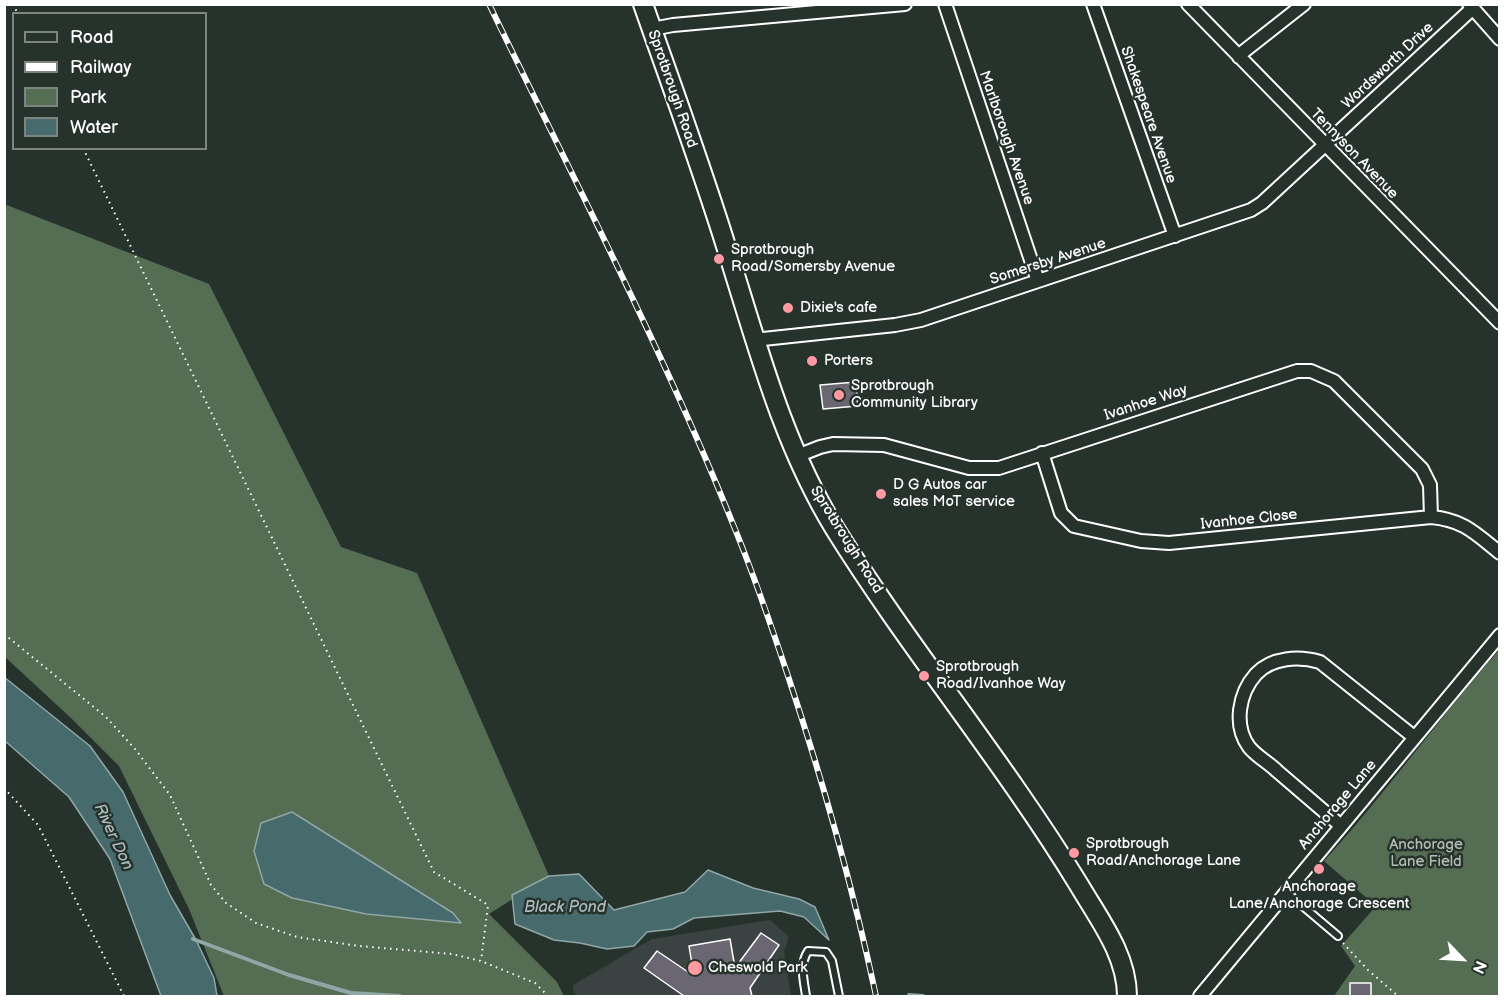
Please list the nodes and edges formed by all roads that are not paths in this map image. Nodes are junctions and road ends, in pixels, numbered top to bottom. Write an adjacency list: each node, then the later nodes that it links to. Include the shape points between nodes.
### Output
1 (643, 4): 8 (street, Sprotbrough Road)
2 (905, 4): 8 (street)
3 (945, 4): 13 (street, Marlborough Avenue)
4 (1093, 4): 12 (street, Shakespeare Avenue)
5 (1188, 4): 10 (street, Tennyson Avenue)
6 (1304, 4): 10 (street)
7 (1471, 6): 9 (street); 11 (street, Wordsworth Drive)
8 (652, 29): 15 (street, Sprotbrough Road)
9 (1500, 39)
10 (1239, 57): 11 (street, Tennyson Avenue)
11 (1324, 145): 12 (street, Somersby Avenue, via 1251,210); 14 (street, Tennyson Avenue)
12 (1174, 236): 13 (street, Somersby Avenue)
13 (1038, 280): 15 (street, Somersby Avenue, via 921,320)
14 (1500, 323)
15 (755, 341): 17 (street, Sprotbrough Road)
16 (1042, 453): 17 (street, Ivanhoe Way, via 999,468 983,469 884,445 833,444); 18 (street, Ivanhoe Close, via 1066,520 1074,526 1141,541 1169,543); 18 (street, Ivanhoe Way, via 1297,371 1311,371 1334,381 1422,469 1430,485)
17 (796, 456): 27 (street, Sprotbrough Road, via 835,529 1052,840 1113,943 1125,975)
18 (1431, 517): 19 (street, Ivanhoe Close, via 1457,521)
19 (1500, 553)
20 (1500, 635): 21 (street, Anchorage Lane)
21 (1414, 737): 22 (street, Anchorage Lane); 22 (street, via 1320,662 1308,658 1281,660 1258,672 1249,682 1243,695 1240,723 1250,747)
22 (1340, 825): 23 (street, Anchorage Lane)
23 (1286, 892): 24 (lane); 28 (street, Anchorage Lane)
24 (1338, 936)
25 (806, 996): 26 (lane, via 802,967 808,951 826,952 832,961)
26 (838, 996)
27 (1126, 996)
28 (1200, 996)

